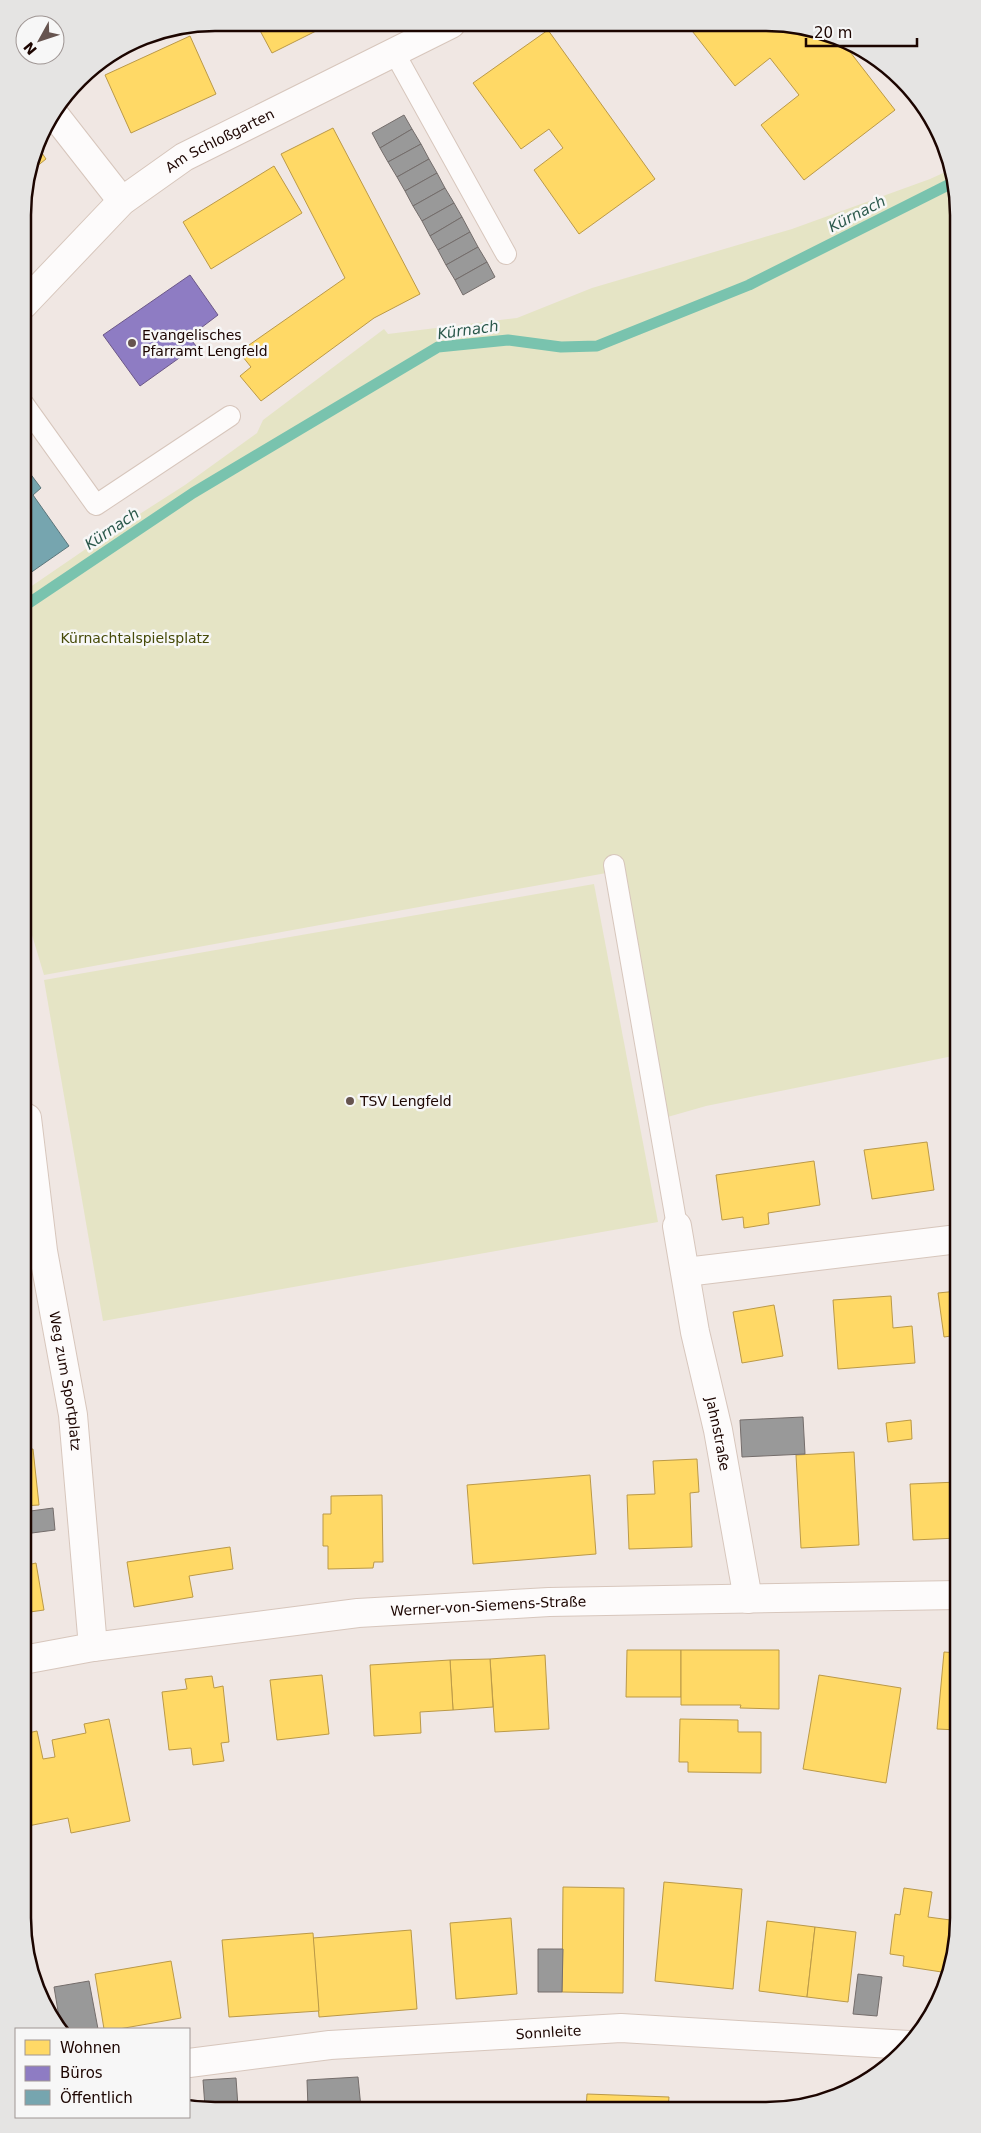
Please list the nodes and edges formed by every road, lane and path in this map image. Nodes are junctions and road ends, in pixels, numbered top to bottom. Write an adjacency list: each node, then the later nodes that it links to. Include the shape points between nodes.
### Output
1 (437, 31): 2 (street, Am Schloßgarten)
2 (394, 52): 4 (street, Am Schloßgarten, via 184,157); 5 (lane)
3 (58, 119): 4 (street)
4 (122, 201): 6 (street, Am Schloßgarten)
5 (506, 254)
6 (31, 297)
7 (31, 414): 8 (lane, via 96,504)
8 (230, 416)
9 (614, 865): 11 (lane)
10 (31, 1207): 13 (street, Weg zum Sportplatz)
11 (678, 1226): 14 (street, Jahnstraße)
12 (950, 1240): 14 (street)
13 (33, 1252): 17 (street, Weg zum Sportplatz, via 73,1415)
14 (686, 1272): 16 (street, Jahnstraße)
15 (950, 1595): 16 (street, Werner-von-Siemens-Straße)
16 (748, 1599): 17 (street, Werner-von-Siemens-Straße, via 549,1602 358,1613)
17 (93, 1647): 18 (street, Werner-von-Siemens-Straße)
18 (31, 1659)
19 (899, 2044): 20 (street, Sonnleite, via 621,2028 330,2045)
20 (190, 2063)

